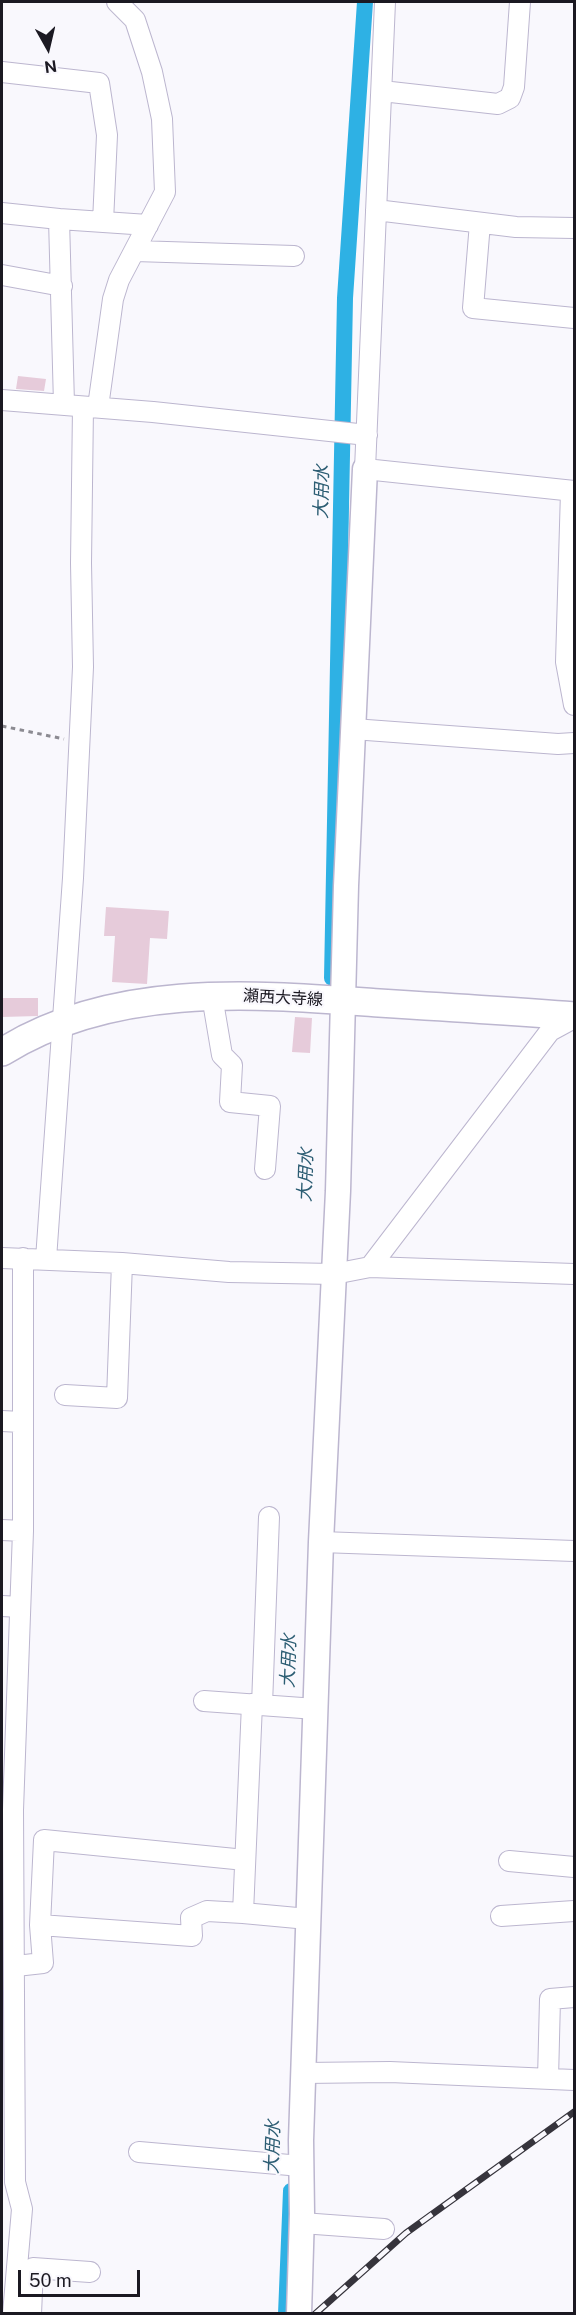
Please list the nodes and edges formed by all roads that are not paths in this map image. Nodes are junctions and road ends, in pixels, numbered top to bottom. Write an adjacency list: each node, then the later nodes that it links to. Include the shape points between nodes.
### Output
1 (117, 2): 11 (street, via 135,20 162,119 165,192)
2 (385, 2): 5 (street)
3 (520, 2): 5 (street, via 510,98 498,104)
4 (2, 72): 9 (street, via 99,83 107,135)
5 (382, 91): 6 (street)
6 (376, 210): 10 (street); 20 (street)
7 (2, 213): 8 (street)
8 (59, 219): 9 (street); 16 (street)
9 (103, 222): 11 (street)
10 (480, 223): 12 (street); 17 (street, via 473,308)
11 (148, 225): 13 (street)
12 (574, 228)
13 (135, 251): 14 (street); 19 (street, via 113,299)
14 (294, 256)
15 (2, 275): 16 (street)
16 (62, 286): 19 (street)
17 (574, 318)
18 (2, 400): 19 (street)
19 (82, 406): 20 (street); 29 (street, via 83,667)
20 (358, 434): 21 (street)
21 (365, 469): 22 (street); 24 (street)
22 (573, 490): 23 (street, via 566,662)
23 (574, 705)
24 (353, 729): 25 (street); 27 (street)
25 (574, 743)
26 (212, 996): 27 (main road, 瀬西大寺線); 29 (main road, 瀬西大寺線, via 113,1008); 31 (street, via 222,1055 232,1065 231,1102 270,1106)
27 (344, 1000): 28 (main road, 瀬西大寺線); 37 (street)
28 (574, 1017): 36 (street, via 550,1031)
29 (63, 1023): 30 (main road, 瀬西大寺線); 34 (street)
30 (2, 1052)
31 (265, 1169)
32 (2, 1258): 33 (street)
33 (23, 1258): 34 (street); 40 (street)
34 (46, 1259): 35 (street)
35 (122, 1263): 37 (street, via 214,1272); 39 (street, via 117,1398)
36 (370, 1267): 37 (street); 38 (street)
37 (322, 1274): 44 (street)
38 (574, 1274)
39 (65, 1395)
40 (11, 1422): 43 (street)
41 (269, 1517): 50 (street)
42 (2, 1530): 43 (street)
43 (22, 1531): 46 (street)
44 (321, 1542): 45 (street); 51 (street)
45 (574, 1551)
46 (11, 1606): 47 (street)
47 (10, 1655): 49 (street)
48 (204, 1701): 50 (street)
49 (9, 1703): 52 (street)
50 (257, 1705): 51 (street); 53 (street)
51 (311, 1708): 60 (street)
52 (8, 1809): 56 (street)
53 (245, 1860): 58 (street); 61 (street, via 44,1840)
54 (508, 1861): 55 (street)
55 (574, 1867)
56 (8, 1896): 62 (street)
57 (574, 1911): 59 (street)
58 (243, 1913): 60 (street); 61 (street, via 207,1911 191,1918 192,1936)
59 (501, 1916)
60 (303, 1919): 65 (street)
61 (40, 1925): 62 (street, via 43,1963)
62 (16, 1966): 64 (street)
63 (574, 1997): 66 (street, via 550,1999)
64 (8, 2062): 73 (street, via 15,2182 22,2209)
65 (303, 2073): 66 (street, via 390,2072); 69 (street)
66 (548, 2079): 67 (street)
67 (574, 2080)
68 (139, 2152): 69 (street)
69 (295, 2165): 70 (street)
70 (302, 2223): 71 (street); 75 (street)
71 (384, 2229)
72 (90, 2272): 74 (street, via 33,2268)
73 (13, 2313)
74 (32, 2313)
75 (299, 2313)

